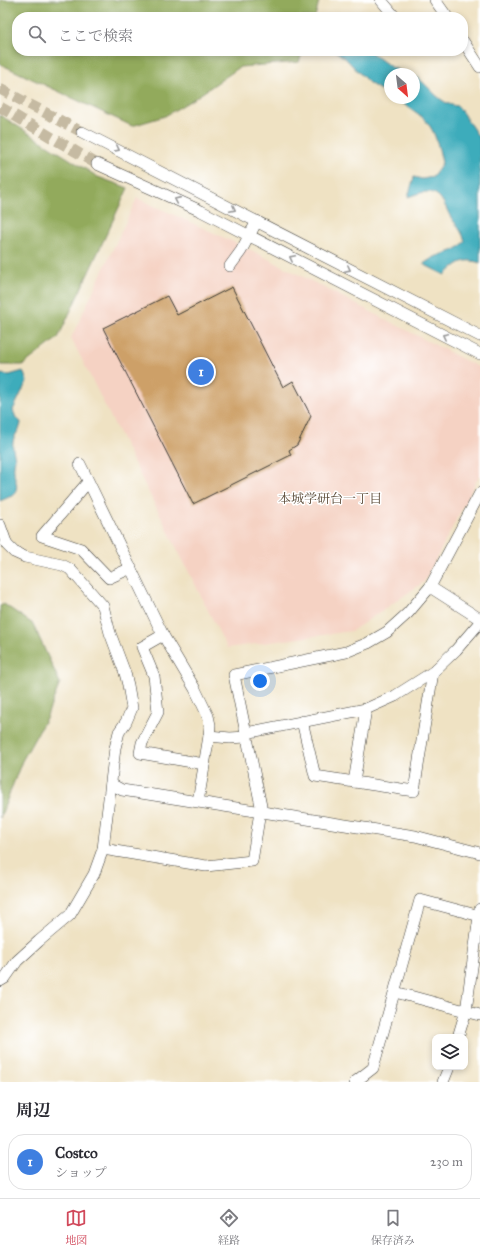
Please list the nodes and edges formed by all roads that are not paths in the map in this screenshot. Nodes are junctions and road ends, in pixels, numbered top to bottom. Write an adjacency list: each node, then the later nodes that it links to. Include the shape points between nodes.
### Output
1 (381, 0): 3 (street)
2 (435, 0): 4 (street)
3 (391, 12)
4 (443, 12)
5 (468, 49): 6 (street)
6 (480, 66)
7 (82, 132): 9 (street, one-way to 9)
8 (97, 164): 10 (street, one-way to 8)
9 (257, 221): 10 (street); 12 (street, one-way to 12)
10 (250, 236): 11 (street); 13 (street, one-way to 10)
11 (230, 266)
12 (377, 284): 13 (street); 14 (street)
13 (370, 298): 15 (street, one-way to 13)
14 (480, 336)
15 (480, 354)
16 (80, 464): 17 (street)
17 (88, 482): 20 (street); 20 (street, via 42,536 81,549 109,578)
18 (480, 493): 21 (street)
19 (0, 525): 31 (street, via 7,545 14,552 70,569 103,606 125,673 132,708 119,732)
20 (131, 568): 23 (street)
21 (430, 587): 22 (street); 27 (street, via 408,613 387,632 368,643 346,652 234,675)
22 (480, 621): 24 (street, via 456,650)
23 (163, 635): 28 (street, via 208,716); 29 (street, via 142,647 154,676 158,712 142,743 140,754)
24 (433, 672): 25 (street, via 395,696); 30 (street, via 414,791)
25 (366, 709): 26 (street); 30 (street)
26 (302, 721): 27 (street); 30 (street, via 315,776)
27 (246, 735): 28 (street, via 230,738); 33 (street)
28 (209, 736): 29 (street)
29 (204, 764): 32 (street)
30 (354, 782)
31 (111, 784): 32 (street); 33 (street, via 122,790); 35 (street)
32 (199, 796): 33 (street)
33 (261, 809): 34 (street, via 417,830); 35 (street, via 252,861 206,866); 36 (street, via 415,836)
34 (480, 846)
35 (103, 849): 38 (street, via 94,874 70,915 22,956)
36 (480, 853)
37 (480, 913): 39 (street, via 420,900); 40 (street)
38 (0, 981)
39 (395, 992): 40 (street); 44 (street, via 373,1068)
40 (466, 1011): 41 (street); 42 (street)
41 (480, 1015)
42 (459, 1034)
43 (448, 1070): 45 (street)
44 (355, 1082)
45 (444, 1082)

